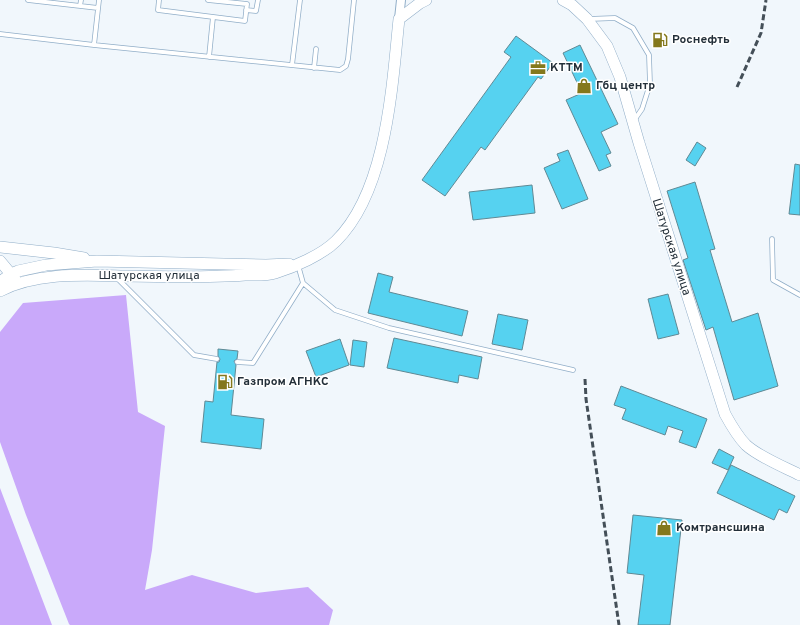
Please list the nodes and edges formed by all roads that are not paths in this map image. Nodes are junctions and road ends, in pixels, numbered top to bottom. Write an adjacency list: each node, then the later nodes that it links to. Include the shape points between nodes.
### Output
1 (28, 0): 12 (lane)
2 (81, 0): 12 (lane)
3 (99, 0): 13 (lane)
4 (159, 0): 15 (lane, via 158,10)
5 (208, 0): 14 (lane, via 247,4)
6 (258, 0): 14 (lane, via 256,11)
7 (300, 0): 22 (lane)
8 (354, 0): 23 (lane, via 346,66 340,70)
9 (401, 0): 16 (street, Шатурская улица)
10 (426, 0): 16 (main road)
11 (571, 2): 17 (main road, Шатурская улица)
12 (80, 6): 13 (lane)
13 (98, 8): 19 (lane)
14 (246, 10): 15 (lane, via 245,20)
15 (213, 17): 21 (lane)
16 (399, 19): 29 (main road, Шатурская улица, via 386,128 368,190 346,230 336,241 324,251)
17 (587, 19): 24 (main road, Шатурская улица, via 607,46); 24 (lane, via 615,18 627,24 633,28 649,55 650,84 642,109)
18 (0, 34): 19 (lane)
19 (94, 45): 21 (lane)
20 (316, 49): 23 (lane)
21 (209, 57): 22 (lane)
22 (292, 65): 23 (lane)
23 (314, 68)
24 (633, 121): 40 (main road, Шатурская улица, via 725,414 734,431 746,445 776,464)
25 (772, 239): 36 (lane, via 773,280)
26 (0, 247): 28 (main road)
27 (0, 261): 30 (main road)
28 (96, 261): 29 (main road, Шатурская улица); 30 (main road, via 30,267)
29 (298, 264): 31 (main road, Шатурская улица, via 274,273 232,276); 34 (lane)
30 (11, 274): 32 (main road); 33 (main road)
31 (114, 275): 33 (main road, Шатурская улица, via 44,278); 37 (lane, via 194,355)
32 (0, 282)
33 (18, 283): 35 (main road, Шатурская улица)
34 (303, 283): 38 (lane, via 253,363); 39 (lane, via 335,310 389,328)
35 (0, 291)
36 (800, 295)
37 (217, 359)
38 (237, 362)
39 (573, 370)
40 (800, 475)

